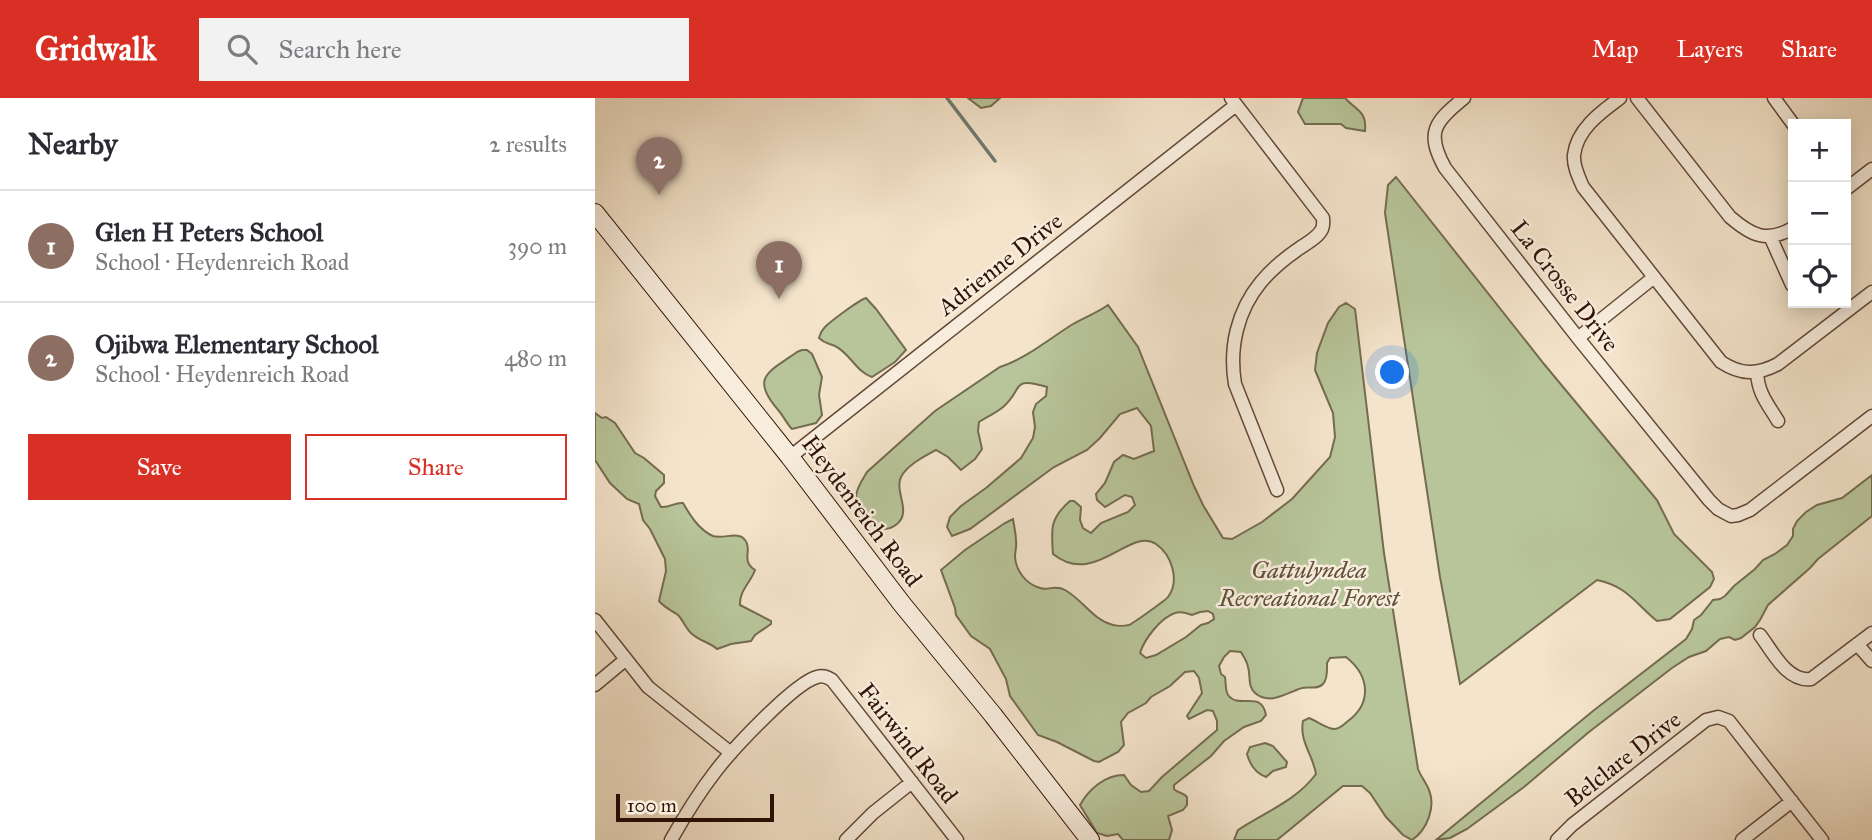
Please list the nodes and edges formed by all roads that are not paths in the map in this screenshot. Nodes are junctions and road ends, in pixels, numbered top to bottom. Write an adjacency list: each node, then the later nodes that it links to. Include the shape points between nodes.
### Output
1 (1464, 98): 15 (street, La Crosse Drive, via 1440,120 1436,151)
2 (1620, 98): 13 (street, via 1588,125 1574,155 1583,187)
3 (1637, 98): 11 (street, via 1730,217 1749,232)
4 (1774, 98): 6 (street)
5 (1233, 102): 19 (street, Adrienne Drive); 20 (street, via 1324,224 1262,280 1243,310 1234,344 1235,384)
6 (1789, 119)
7 (1872, 169): 8 (street)
8 (1851, 185)
9 (595, 212): 19 (street, Heydenreich Road)
10 (1788, 230): 11 (street)
11 (1770, 236): 12 (street)
12 (1788, 276)
13 (1653, 278): 15 (street); 16 (street, via 1721,362 1741,372)
14 (1872, 292): 16 (street, via 1778,364)
15 (1578, 338): 17 (street, La Crosse Drive, via 1718,509 1731,516 1751,510)
16 (1757, 372): 18 (street, via 1761,394)
17 (1872, 416)
18 (1778, 421)
19 (790, 457): 31 (street, Heydenreich Road)
20 (1277, 491)
21 (595, 620): 25 (street)
22 (1872, 633): 24 (street)
23 (1761, 635): 24 (street, via 1782,665 1801,680 1811,679)
24 (1857, 644): 26 (street)
25 (625, 660): 27 (street); 28 (street, via 658,696)
26 (1872, 661)
27 (595, 685)
28 (731, 753): 29 (street, Fairwind Road, via 790,695 809,680 824,676 832,680); 32 (street)
29 (912, 782): 33 (street); 34 (street, Fairwind Road)
30 (1791, 801): 35 (street, Belclare Drive, via 1729,721 1718,717 1706,720); 36 (street); 37 (street)
31 (1083, 837)
32 (671, 840)
33 (846, 840)
34 (957, 840)
35 (1557, 840)
36 (1742, 840)
37 (1822, 840)

